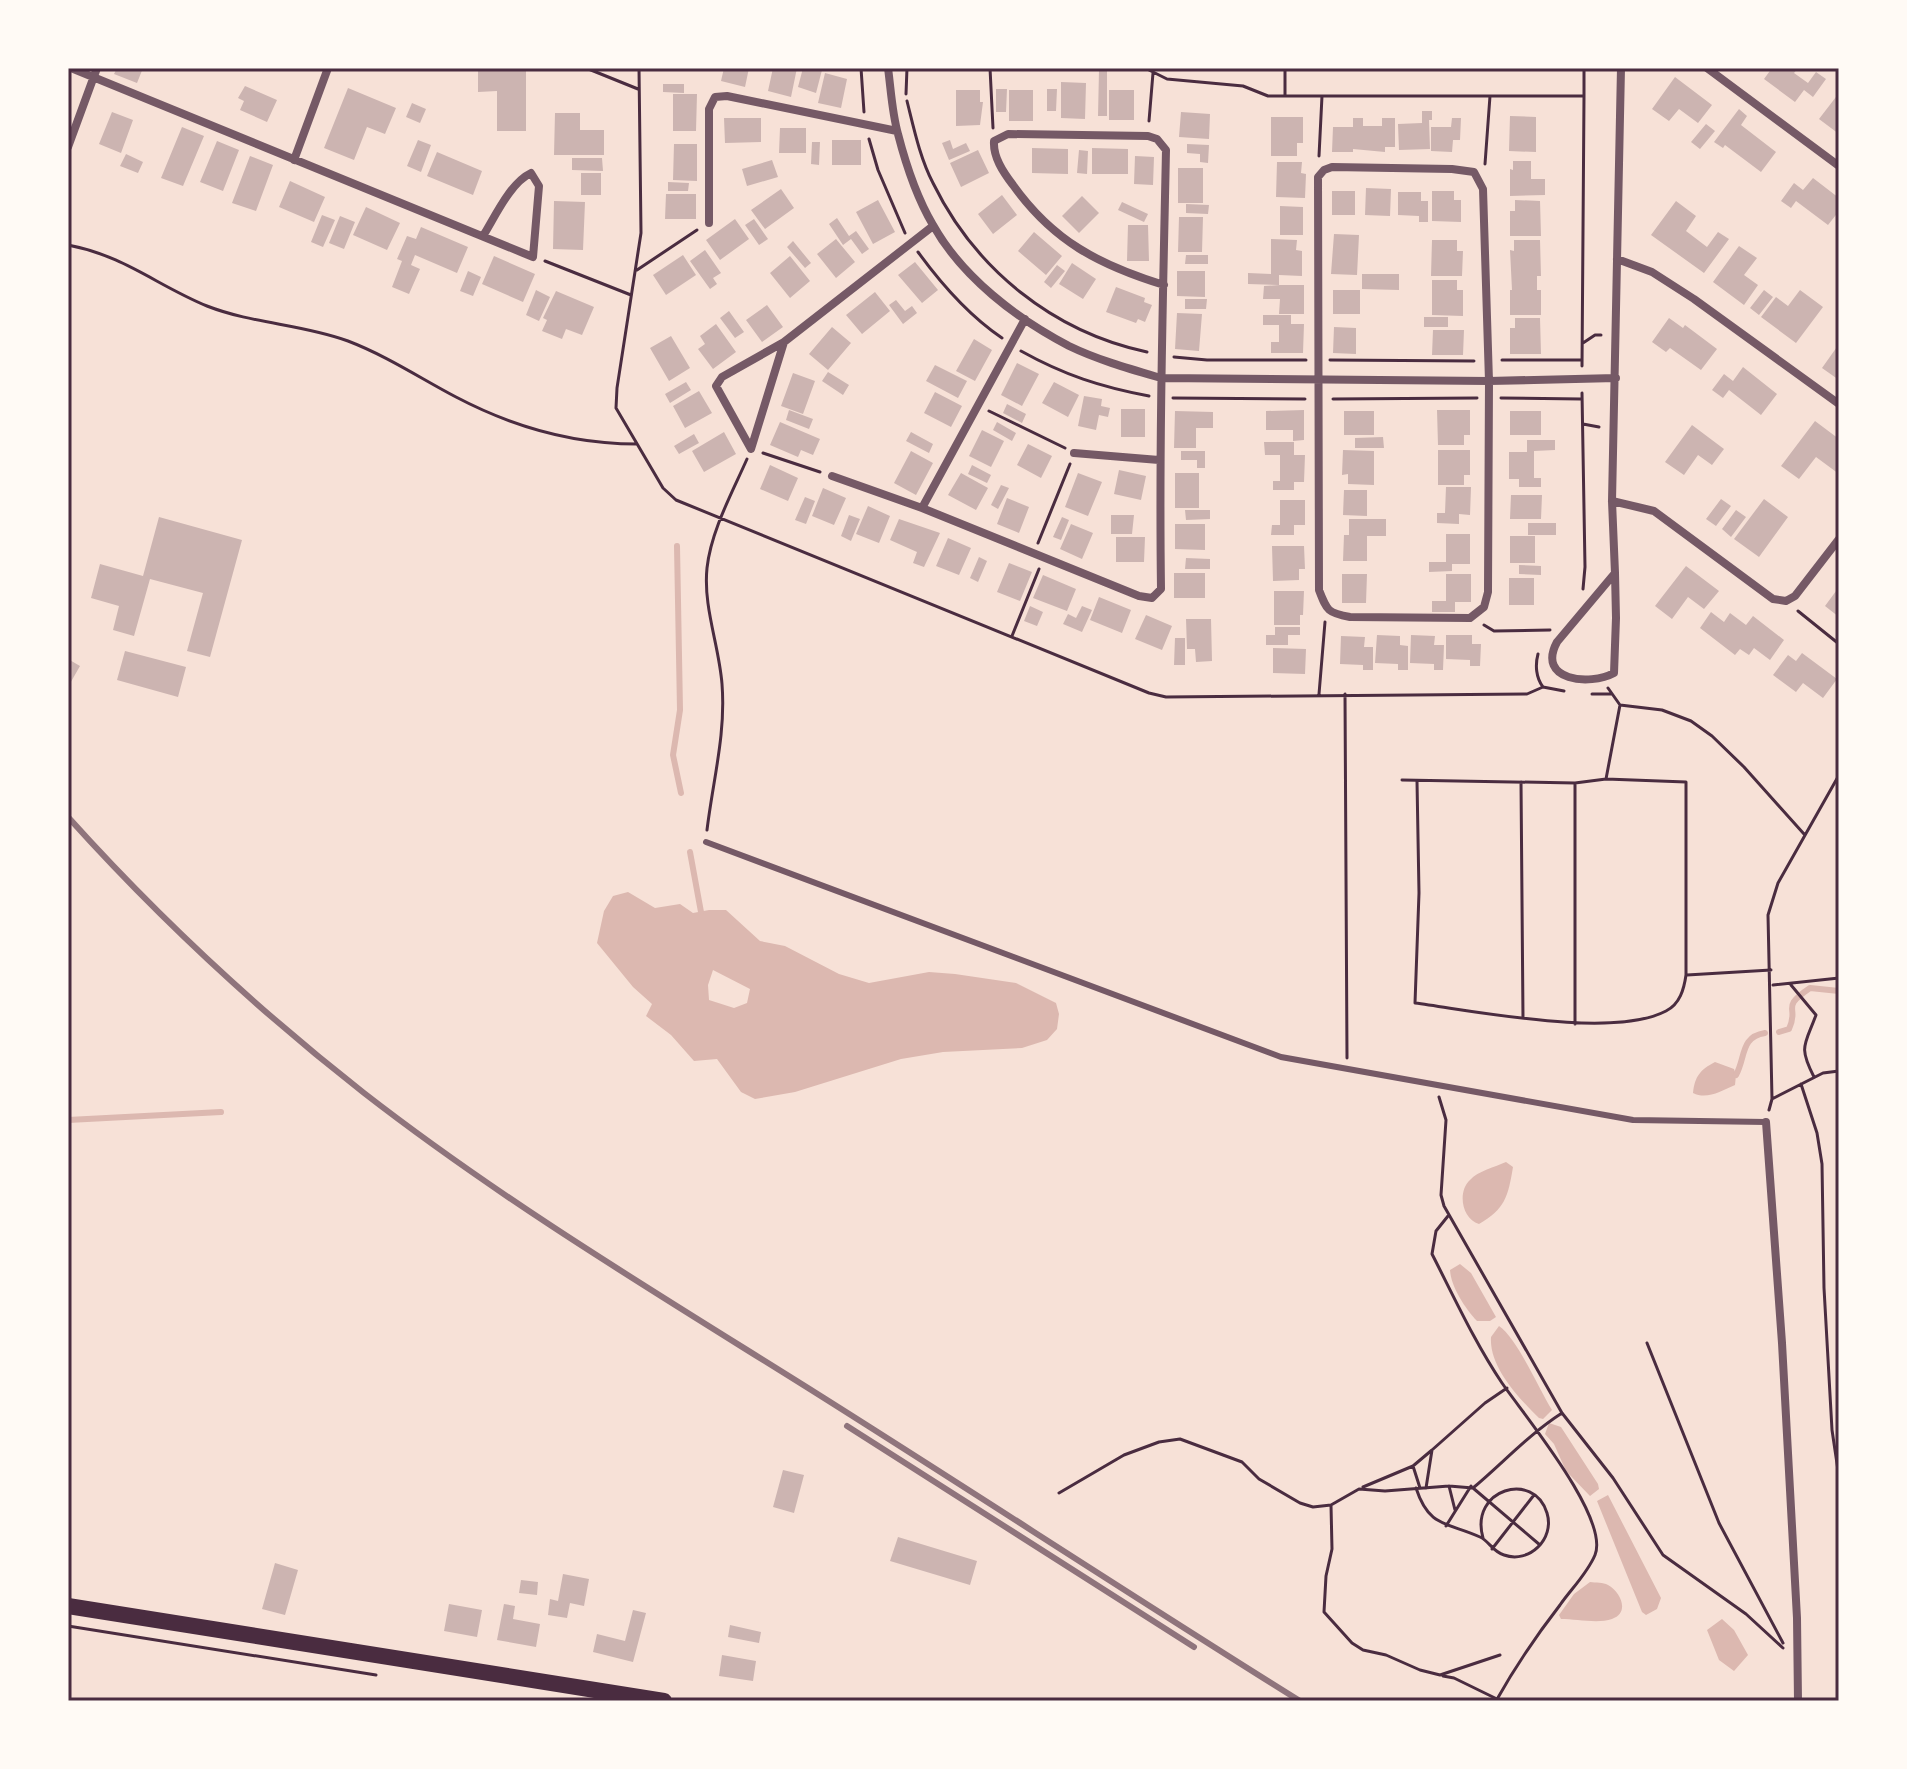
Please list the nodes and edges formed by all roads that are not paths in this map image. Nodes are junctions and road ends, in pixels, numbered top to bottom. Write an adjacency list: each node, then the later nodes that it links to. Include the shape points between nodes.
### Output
1 (71, 68): 6 (street)
2 (328, 68): 9 (street)
3 (888, 68): 7 (street)
4 (1621, 68): 14 (street)
5 (1707, 68): 10 (street)
6 (95, 72): 8 (street); 9 (street)
7 (897, 131): 11 (street, via 715,97 709,109); 12 (street)
8 (68, 147)
9 (294, 160): 13 (street)
10 (1839, 166)
11 (709, 223)
12 (933, 226): 16 (street, via 992,294); 17 (street)
13 (483, 236): 13 (street, via 533,257 539,186 531,173 515,187)
14 (1617, 259): 19 (street); 22 (street, via 1652,272 1694,299)
15 (1164, 285): 15 (street, via 1166,150 1157,139 1008,134 994,141 1003,172 1045,224 1084,254); 18 (street)
16 (1025, 319): 18 (street, via 1069,346); 27 (street)
17 (784, 342): 17 (street, via 722,377 716,386 751,449)
18 (1161, 378): 20 (street); 24 (street)
19 (1616, 378): 21 (street); 26 (street)
20 (1320, 380): 21 (street); 21 (street, via 1318,177 1332,167 1474,172 1483,189); 21 (street, via 1319,590 1326,608 1350,617 1470,618 1484,607 1488,592)
21 (1489, 381)
22 (1839, 404)
23 (1074, 453): 24 (street)
24 (1159, 460): 27 (street, via 1161,589 1152,598)
25 (832, 476): 27 (street)
26 (1612, 501): 28 (street, via 1654,511 1773,599 1795,596); 29 (street)
27 (922, 508)
28 (1839, 539)
29 (1615, 573): 29 (street, via 1557,642 1551,653 1557,672 1602,679 1614,673)
30 (706, 842): 31 (lane, via 1281,1057 1633,1120)
31 (1766, 1122): 34 (street, via 1796,1588)
32 (68, 1606): 33 (main road)
33 (664, 1701)
34 (1798, 1701)

